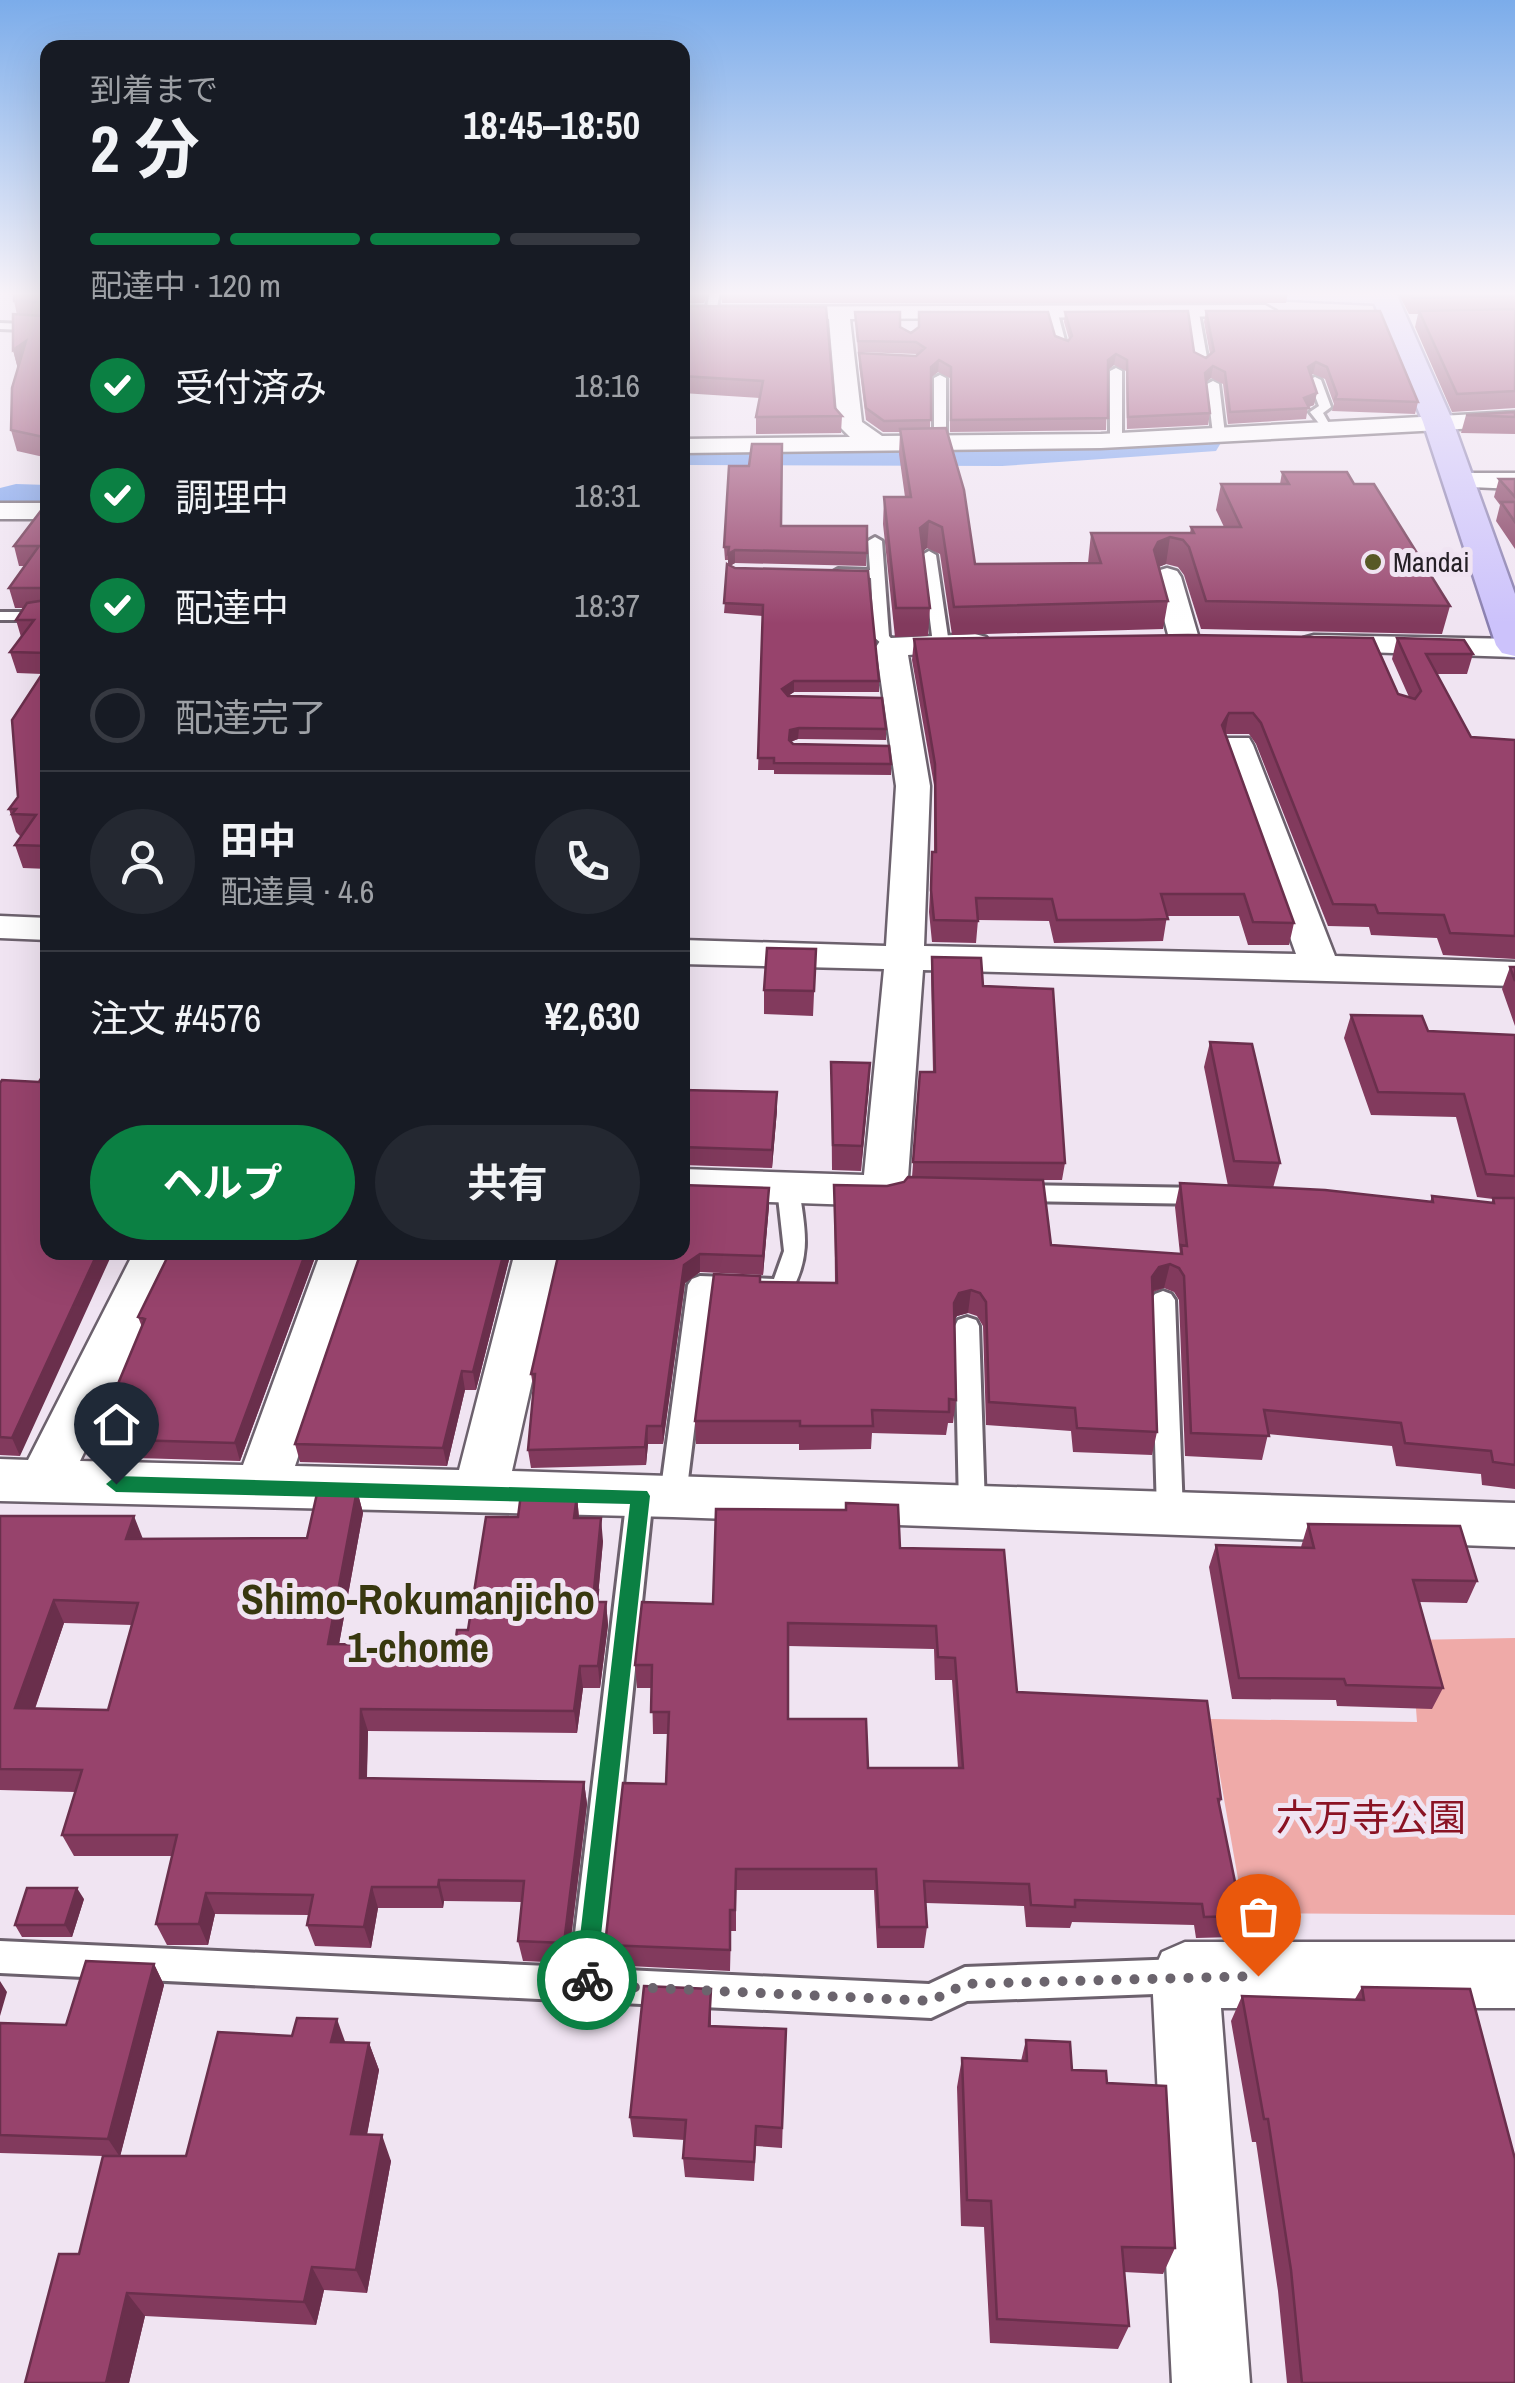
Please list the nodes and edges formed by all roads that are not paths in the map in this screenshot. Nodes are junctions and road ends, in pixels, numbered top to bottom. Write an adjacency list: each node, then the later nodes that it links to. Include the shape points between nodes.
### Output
1 (851, 402): 14 (street, via 850,425)
2 (940, 402): 13 (lane)
3 (1116, 402): 12 (lane)
4 (1215, 402): 10 (lane)
5 (1323, 402): 9 (lane, via 1316,412)
6 (1431, 402): 8 (highway)
7 (1512, 423): 8 (street)
8 (1440, 426): 9 (street); 18 (highway)
9 (1326, 428): 11 (street)
10 (1219, 434): 11 (street); 12 (street)
11 (1282, 435): 16 (street, via 1158,458)
12 (1116, 440): 13 (street)
13 (940, 443): 14 (street)
14 (876, 444): 15 (street)
15 (690, 446)
16 (690, 462)
17 (1515, 481): 18 (street)
18 (1458, 482): 34 (highway)
19 (0, 511): 20 (street)
20 (40, 511)
21 (875, 541): 24 (lane)
22 (929, 556): 32 (lane)
23 (824, 573): 24 (lane)
24 (878, 574): 35 (lane, via 882,636)
25 (1166, 577): 29 (street)
26 (0, 616): 27 (lane)
27 (40, 616)
28 (1146, 642): 29 (street)
29 (1185, 642): 31 (street)
30 (1008, 643): 32 (street)
31 (1223, 643)
32 (941, 644): 35 (street)
33 (1280, 644): 34 (street, via 1378,654)
34 (1515, 646)
35 (892, 647): 40 (street, via 898,749 913,786)
36 (1237, 745): 41 (street)
37 (0, 926): 38 (street)
38 (40, 928)
39 (690, 952): 40 (street)
40 (904, 960): 41 (street); 44 (street, via 894,1191)
41 (1319, 965): 42 (street)
42 (1515, 974)
43 (690, 1184): 44 (street)
44 (788, 1188): 55 (lane, via 796,1251 782,1288 700,1285)
45 (1001, 1193): 46 (lane)
46 (1232, 1197)
47 (153, 1260): 52 (street)
48 (341, 1260): 53 (street)
49 (536, 1260): 54 (street)
50 (1163, 1300): 57 (lane)
51 (966, 1326): 56 (lane)
52 (22, 1481): 53 (street)
53 (262, 1488): 54 (street)
54 (480, 1493): 55 (street)
55 (656, 1496): 56 (street); 62 (lane)
56 (972, 1507): 57 (street)
57 (1170, 1513): 58 (street)
58 (1515, 1525)
59 (0, 1958): 62 (lane)
60 (1185, 1976): 61 (street); 62 (lane, via 965,1984 931,2001); 63 (street)
61 (1515, 1976)
62 (586, 1985)
63 (1211, 2383)

